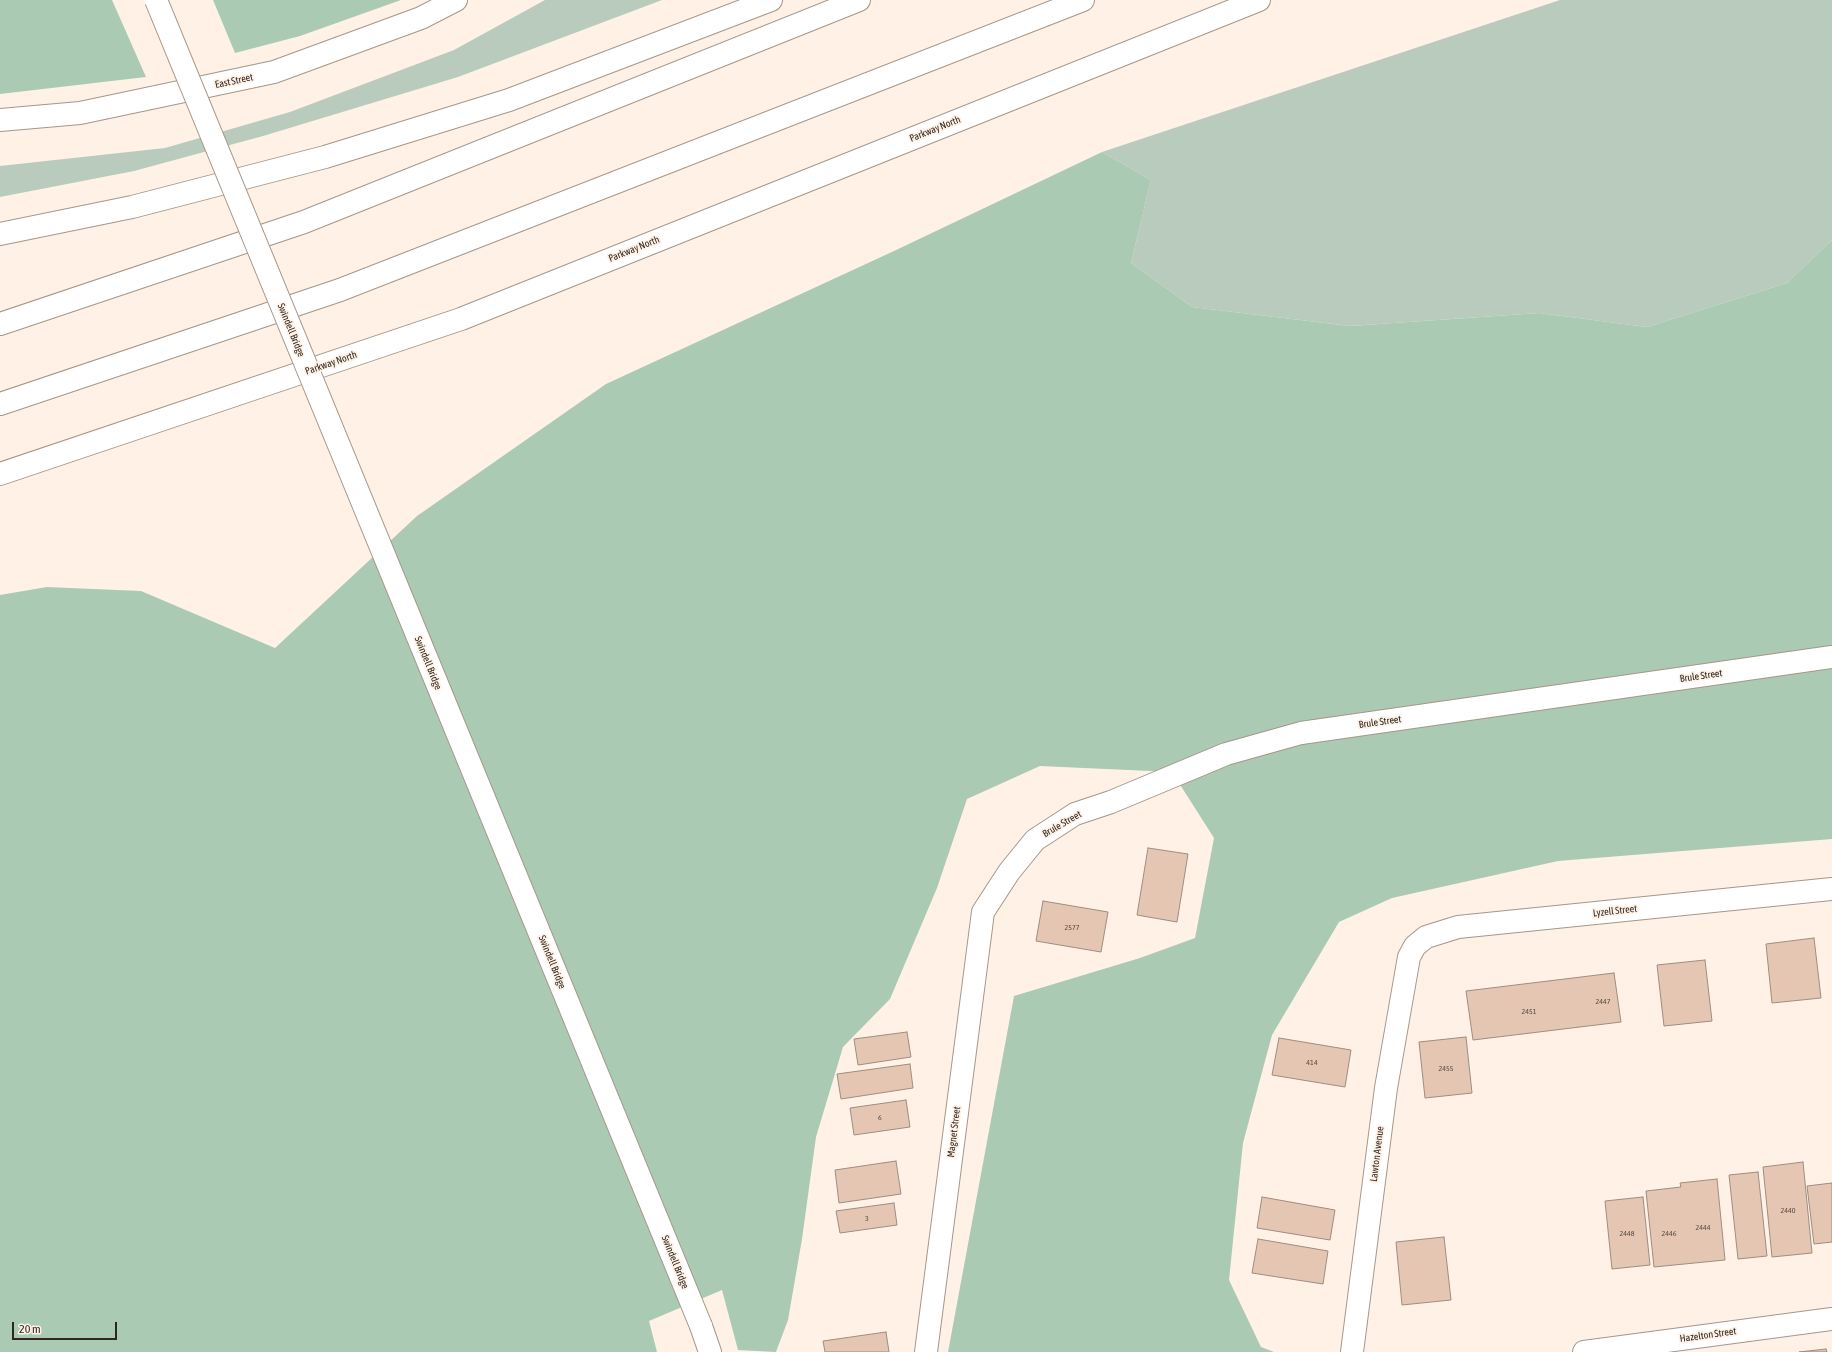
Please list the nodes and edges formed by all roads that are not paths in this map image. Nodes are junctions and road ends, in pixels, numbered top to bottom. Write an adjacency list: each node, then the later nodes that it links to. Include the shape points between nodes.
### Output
1 (156, 0): 17 (main road, Swindell Bridge, bridge)
2 (456, 0): 7 (main road, East Street, via 421,18 274,72 80,113)
3 (771, 0): 8 (main road, via 509,100 325,158 132,207)
4 (859, 0): 9 (main road, via 304,222)
5 (1083, 0): 10 (main road, via 340,290)
6 (1259, 0): 11 (main road, Parkway North, via 461,319)
7 (0, 120)
8 (0, 234)
9 (0, 324)
10 (0, 404)
11 (0, 474)
12 (1832, 657): 14 (main road, Brule Street, via 1301,733 1226,754 1076,814 1035,840 1009,872)
13 (1832, 889): 15 (main road, Lyzell Street, via 1458,927 1426,937 1415,946)
14 (983, 912): 18 (main road, Magnet Street)
15 (1409, 957): 19 (main road, Lawton Avenue, via 1386,1088)
16 (1832, 1319): 20 (main road, Hazelton Street)
17 (710, 1352)
18 (926, 1352)
19 (1352, 1352)
20 (1584, 1352)

